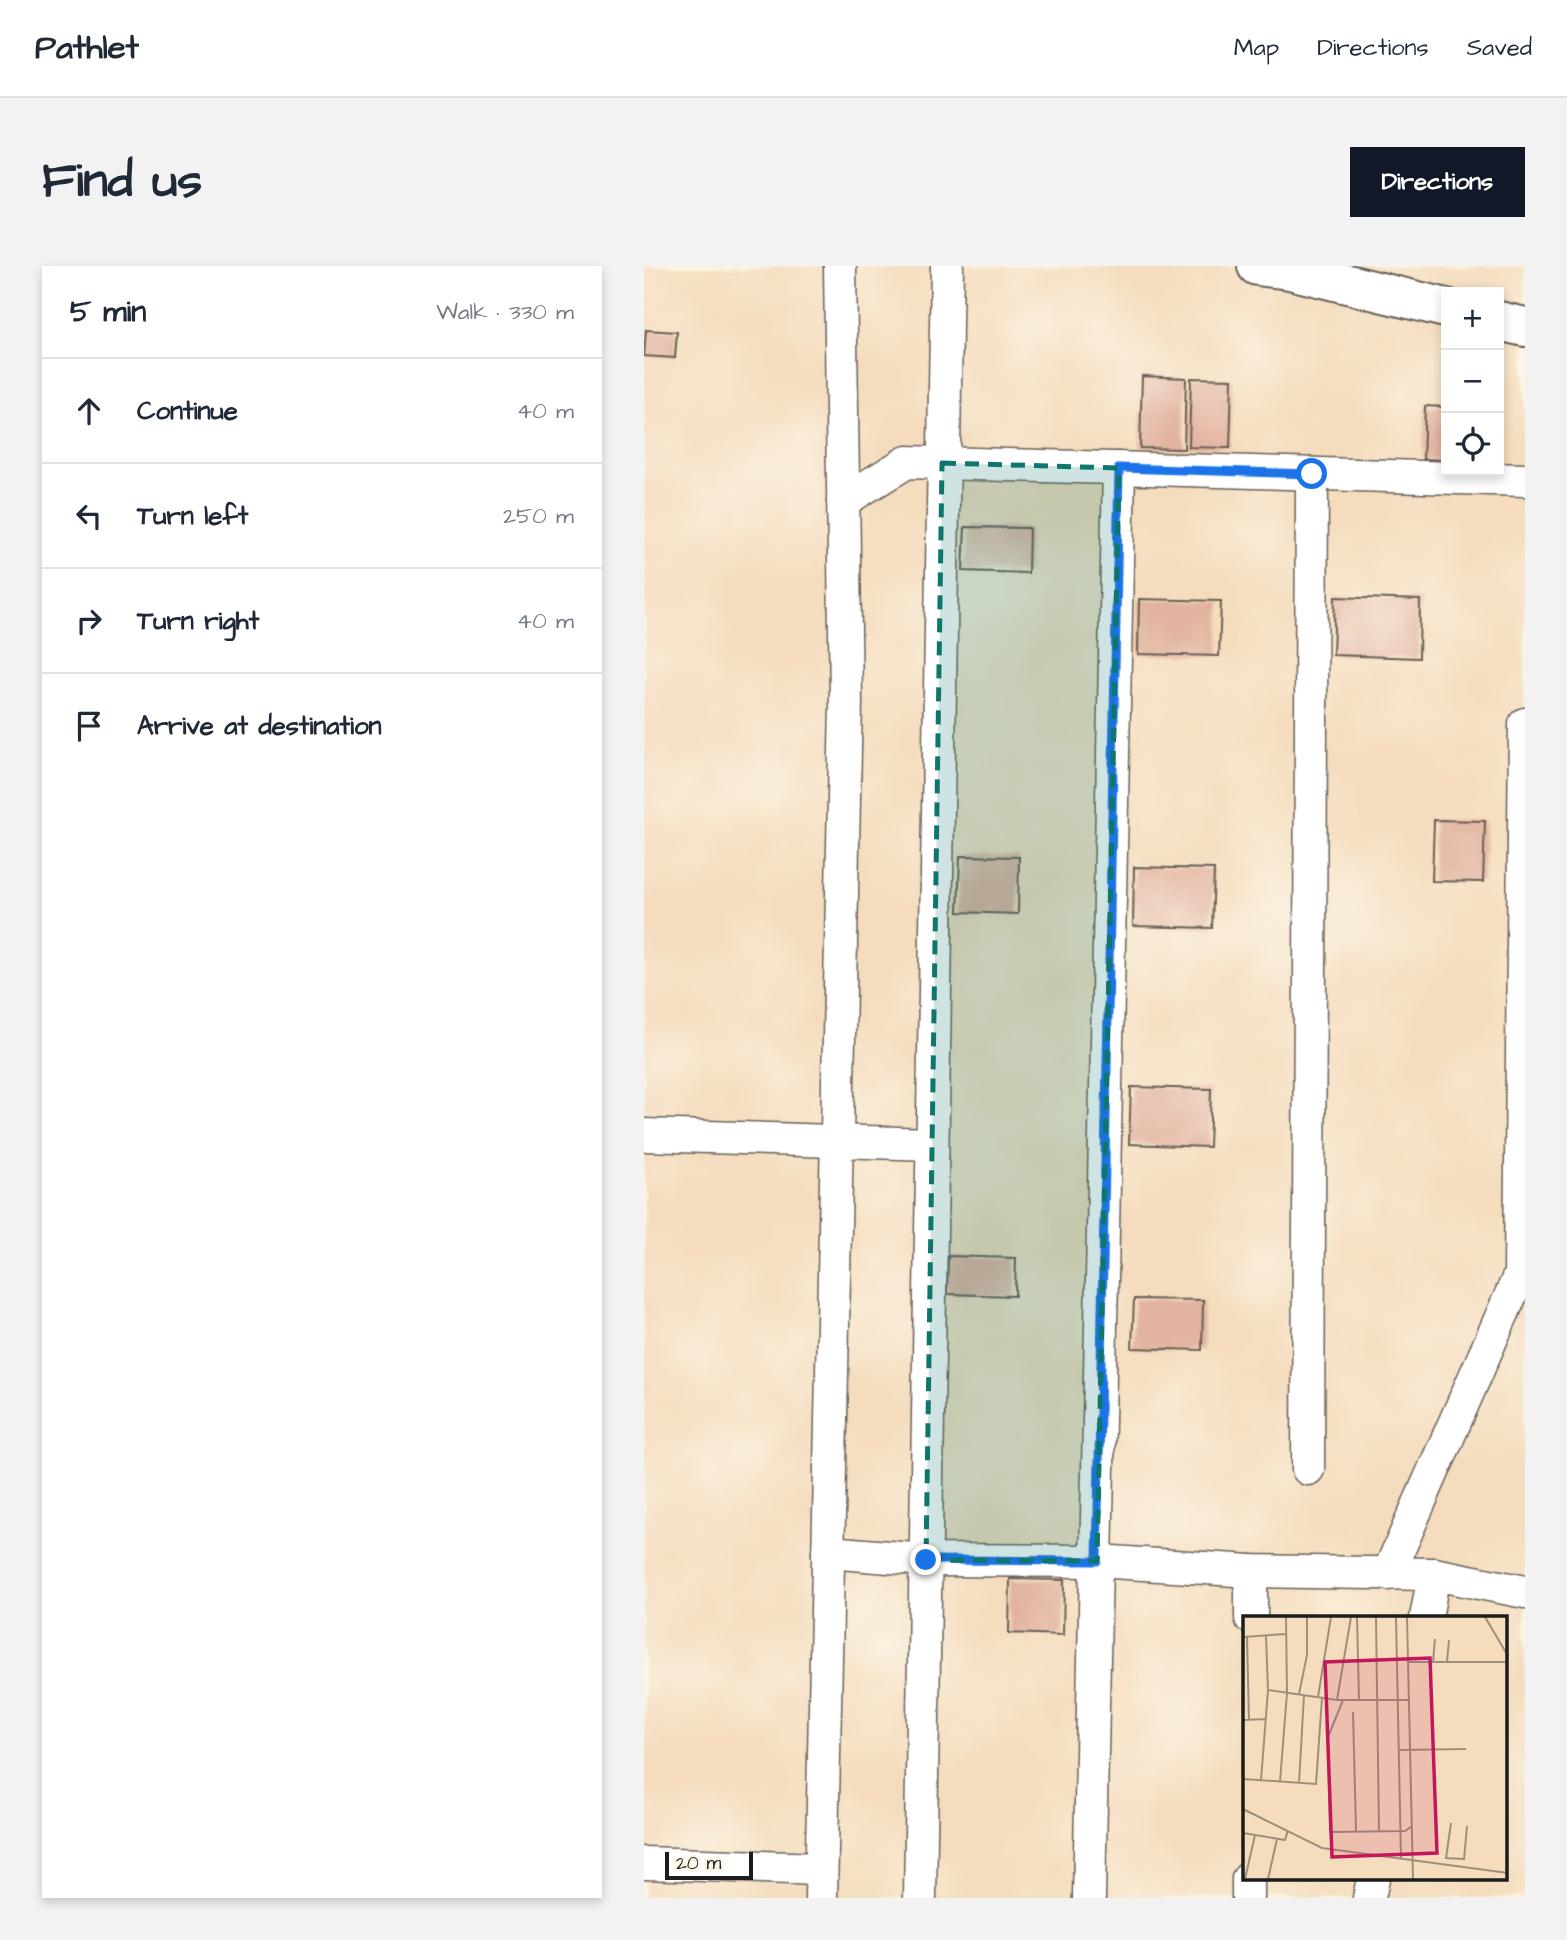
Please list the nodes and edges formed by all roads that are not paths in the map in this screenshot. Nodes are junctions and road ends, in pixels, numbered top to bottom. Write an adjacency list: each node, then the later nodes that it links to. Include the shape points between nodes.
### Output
1 (840, 266): 11 (street)
2 (947, 266): 7 (street)
3 (1257, 266): 4 (street)
4 (1441, 307)
5 (1504, 322): 6 (street)
6 (1525, 327)
7 (942, 463): 8 (street); 11 (street, via 907,462); 15 (street)
8 (1119, 468): 9 (street); 19 (street)
9 (1312, 474): 10 (street); 16 (street)
10 (1525, 480)
11 (843, 501): 14 (street, via 846,702)
12 (1525, 724): 21 (street, via 1520,1274)
13 (644, 1135): 14 (street)
14 (837, 1141): 15 (street); 17 (street)
15 (932, 1144): 18 (street)
16 (1308, 1469)
17 (828, 1552): 18 (street); 27 (street)
18 (926, 1560): 19 (street); 28 (street)
19 (1097, 1561): 20 (street); 29 (street)
20 (1251, 1572): 21 (street); 24 (street)
21 (1388, 1574): 22 (street)
22 (1434, 1574): 23 (street); 25 (street)
23 (1525, 1592)
24 (1251, 1616)
25 (1426, 1616)
26 (644, 1863): 27 (street)
27 (821, 1883)
28 (920, 1898)
29 (1089, 1898)

